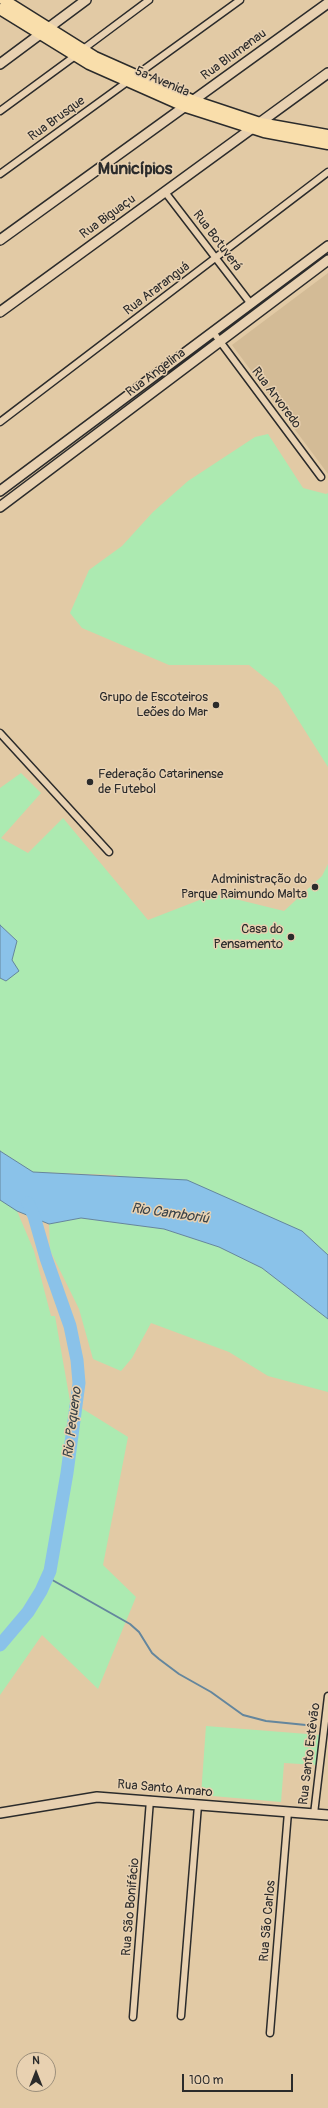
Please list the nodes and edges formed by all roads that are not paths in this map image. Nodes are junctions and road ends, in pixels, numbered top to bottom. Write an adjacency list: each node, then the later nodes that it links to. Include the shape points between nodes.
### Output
1 (4, 0): 7 (main road, 5ª Avenida)
2 (86, 0): 7 (street)
3 (149, 0): 8 (street)
4 (240, 0): 11 (street, Rua Brusque)
5 (328, 3): 12 (street, Rua Blumenau)
6 (0, 9): 7 (main road, 5ª Avenida)
7 (44, 31): 8 (main road, 5ª Avenida); 9 (street)
8 (78, 53): 11 (main road, 5ª Avenida); 13 (street)
9 (0, 64)
10 (328, 73): 14 (street, Rua Biguaçu)
11 (131, 79): 12 (main road, 5ª Avenida); 18 (street, Rua Brusque)
12 (190, 104): 14 (main road, 5ª Avenida); 20 (street, Rua Blumenau)
13 (0, 111)
14 (256, 126): 15 (main road, 5ª Avenida); 16 (main road, 5ª Avenida, via 290,138); 19 (street, Rua Biguaçu)
15 (328, 135)
16 (328, 144)
17 (328, 172): 22 (street, Rua Araranguá)
18 (0, 174)
19 (165, 192): 22 (street, Rua Botuverá); 25 (street, Rua Biguaçu)
20 (0, 240)
21 (328, 246): 24 (street, Rua Angelina)
22 (216, 258): 24 (street, Rua Botuverá); 30 (street, Rua Araranguá)
23 (328, 260): 27 (street, Rua Angelina)
24 (251, 304): 26 (street, Rua Angelina)
25 (0, 312)
26 (213, 332): 27 (street, Rua Arvoredo); 28 (street, Rua Angelina)
27 (220, 341): 29 (street, Rua Angelina); 31 (street, Rua Arvoredo)
28 (124, 399): 29 (street); 32 (street, Rua Angelina)
29 (131, 408): 33 (street, Rua Angelina)
30 (0, 422)
31 (321, 477)
32 (0, 491)
33 (0, 507)
34 (0, 732): 35 (street)
35 (110, 852)
36 (328, 1696): 41 (street, Rua Santo Estêvão)
37 (150, 1800): 38 (street, Rua Santo Amaro); 40 (street, Rua Santo Amaro, via 97,1797); 43 (street, Rua São Bonifácio)
38 (198, 1805): 39 (street, Rua Santo Amaro); 44 (street)
39 (288, 1812): 41 (street, Rua Santo Amaro); 45 (street, Rua São Carlos)
40 (0, 1813)
41 (314, 1814): 42 (street, Rua Santo Amaro)
42 (328, 1815)
43 (133, 2016)
44 (181, 2016)
45 (270, 2033)

